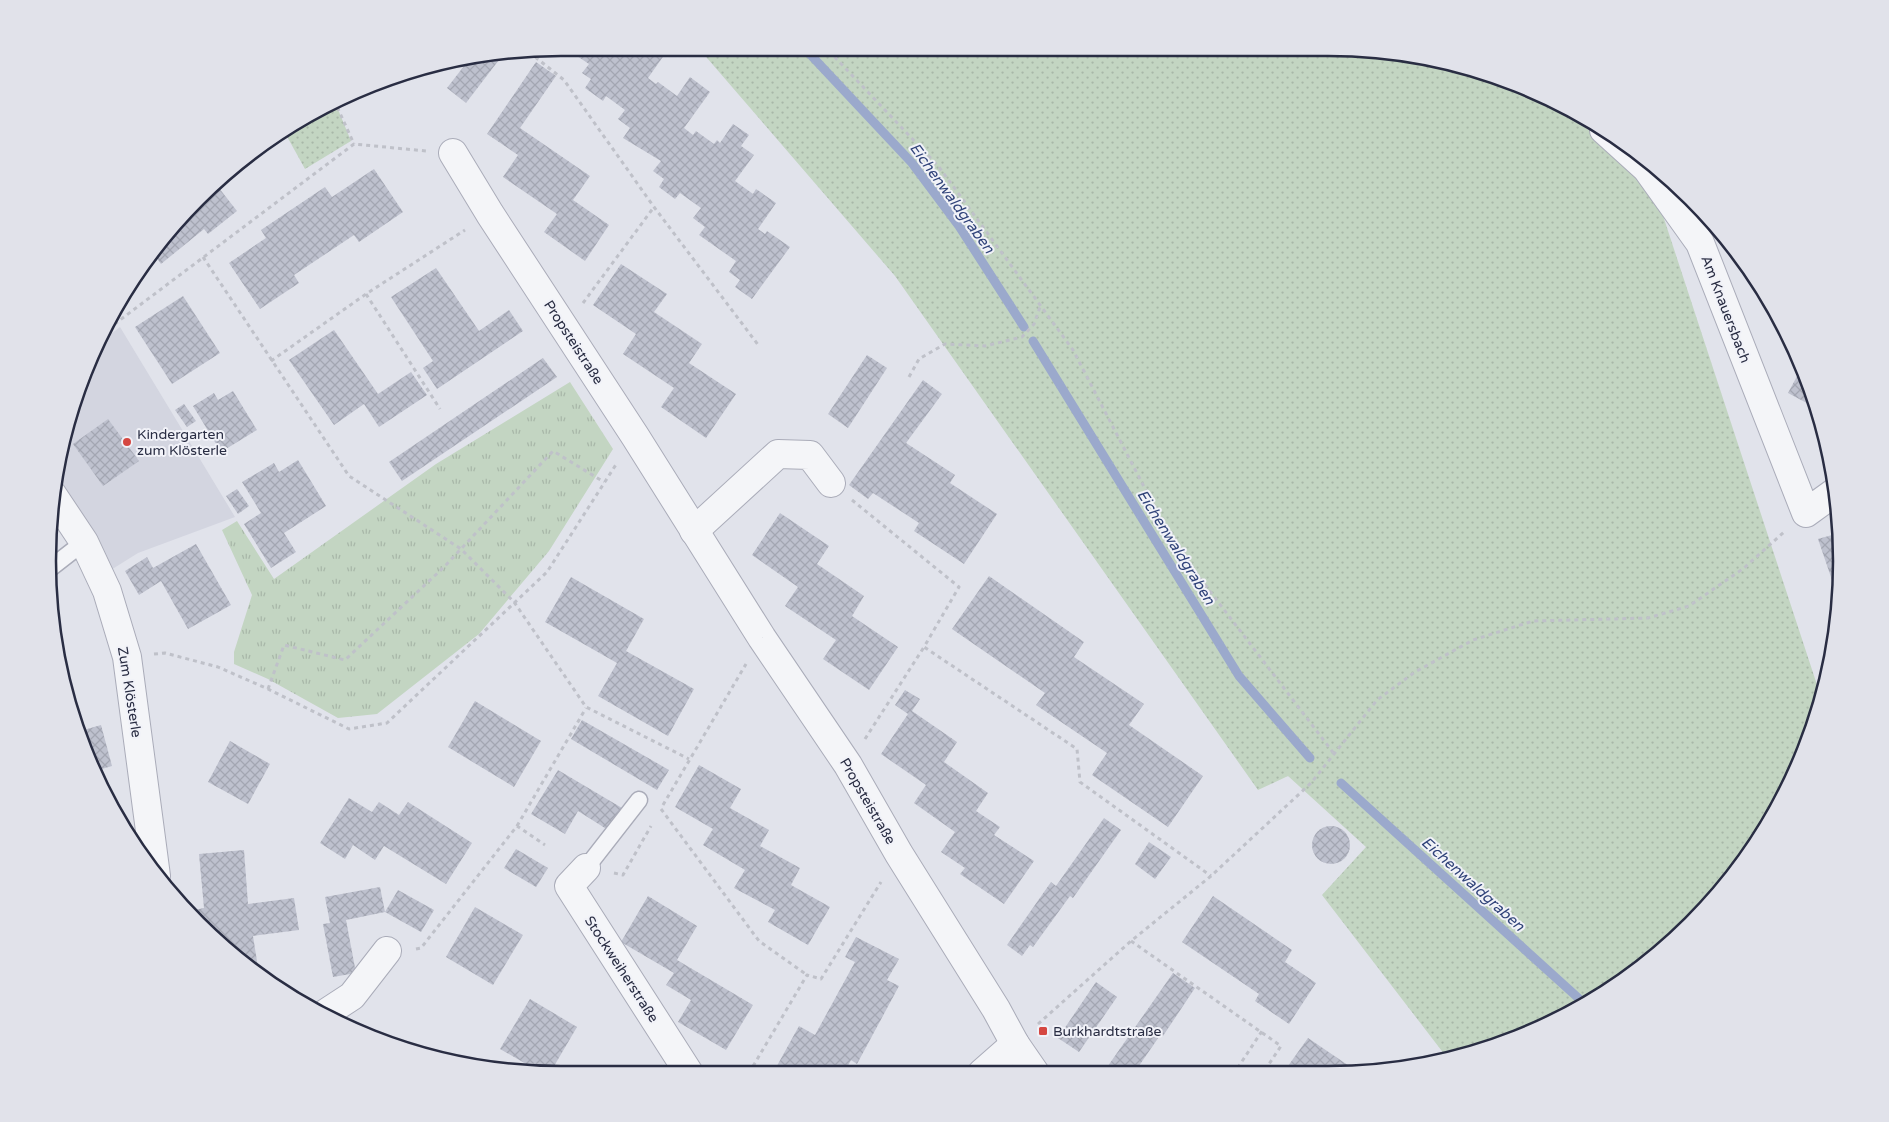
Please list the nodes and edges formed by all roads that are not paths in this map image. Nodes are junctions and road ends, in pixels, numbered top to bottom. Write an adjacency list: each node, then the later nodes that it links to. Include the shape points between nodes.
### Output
1 (453, 153): 6 (street, Propsteistraße)
2 (1650, 173): 4 (street, Am Knauersbach, via 1700,243 1806,513)
3 (830, 483): 6 (street, via 810,455 778,454)
4 (1828, 497)
5 (60, 506): 7 (street, Zum Klösterle)
6 (694, 531): 14 (street, Propsteistraße, via 848,765)
7 (84, 542): 8 (lane); 10 (street, Zum Klösterle, via 107,591 127,657)
8 (56, 564)
9 (639, 800): 11 (lane)
10 (154, 858)
11 (586, 868): 15 (street, Stockweiherstraße, via 569,886)
12 (386, 951): 13 (street, via 352,996)
13 (331, 1010)
14 (1015, 1044): 16 (street); 17 (street, Propsteistraße)
15 (685, 1066)
16 (990, 1066)
17 (1031, 1066)

